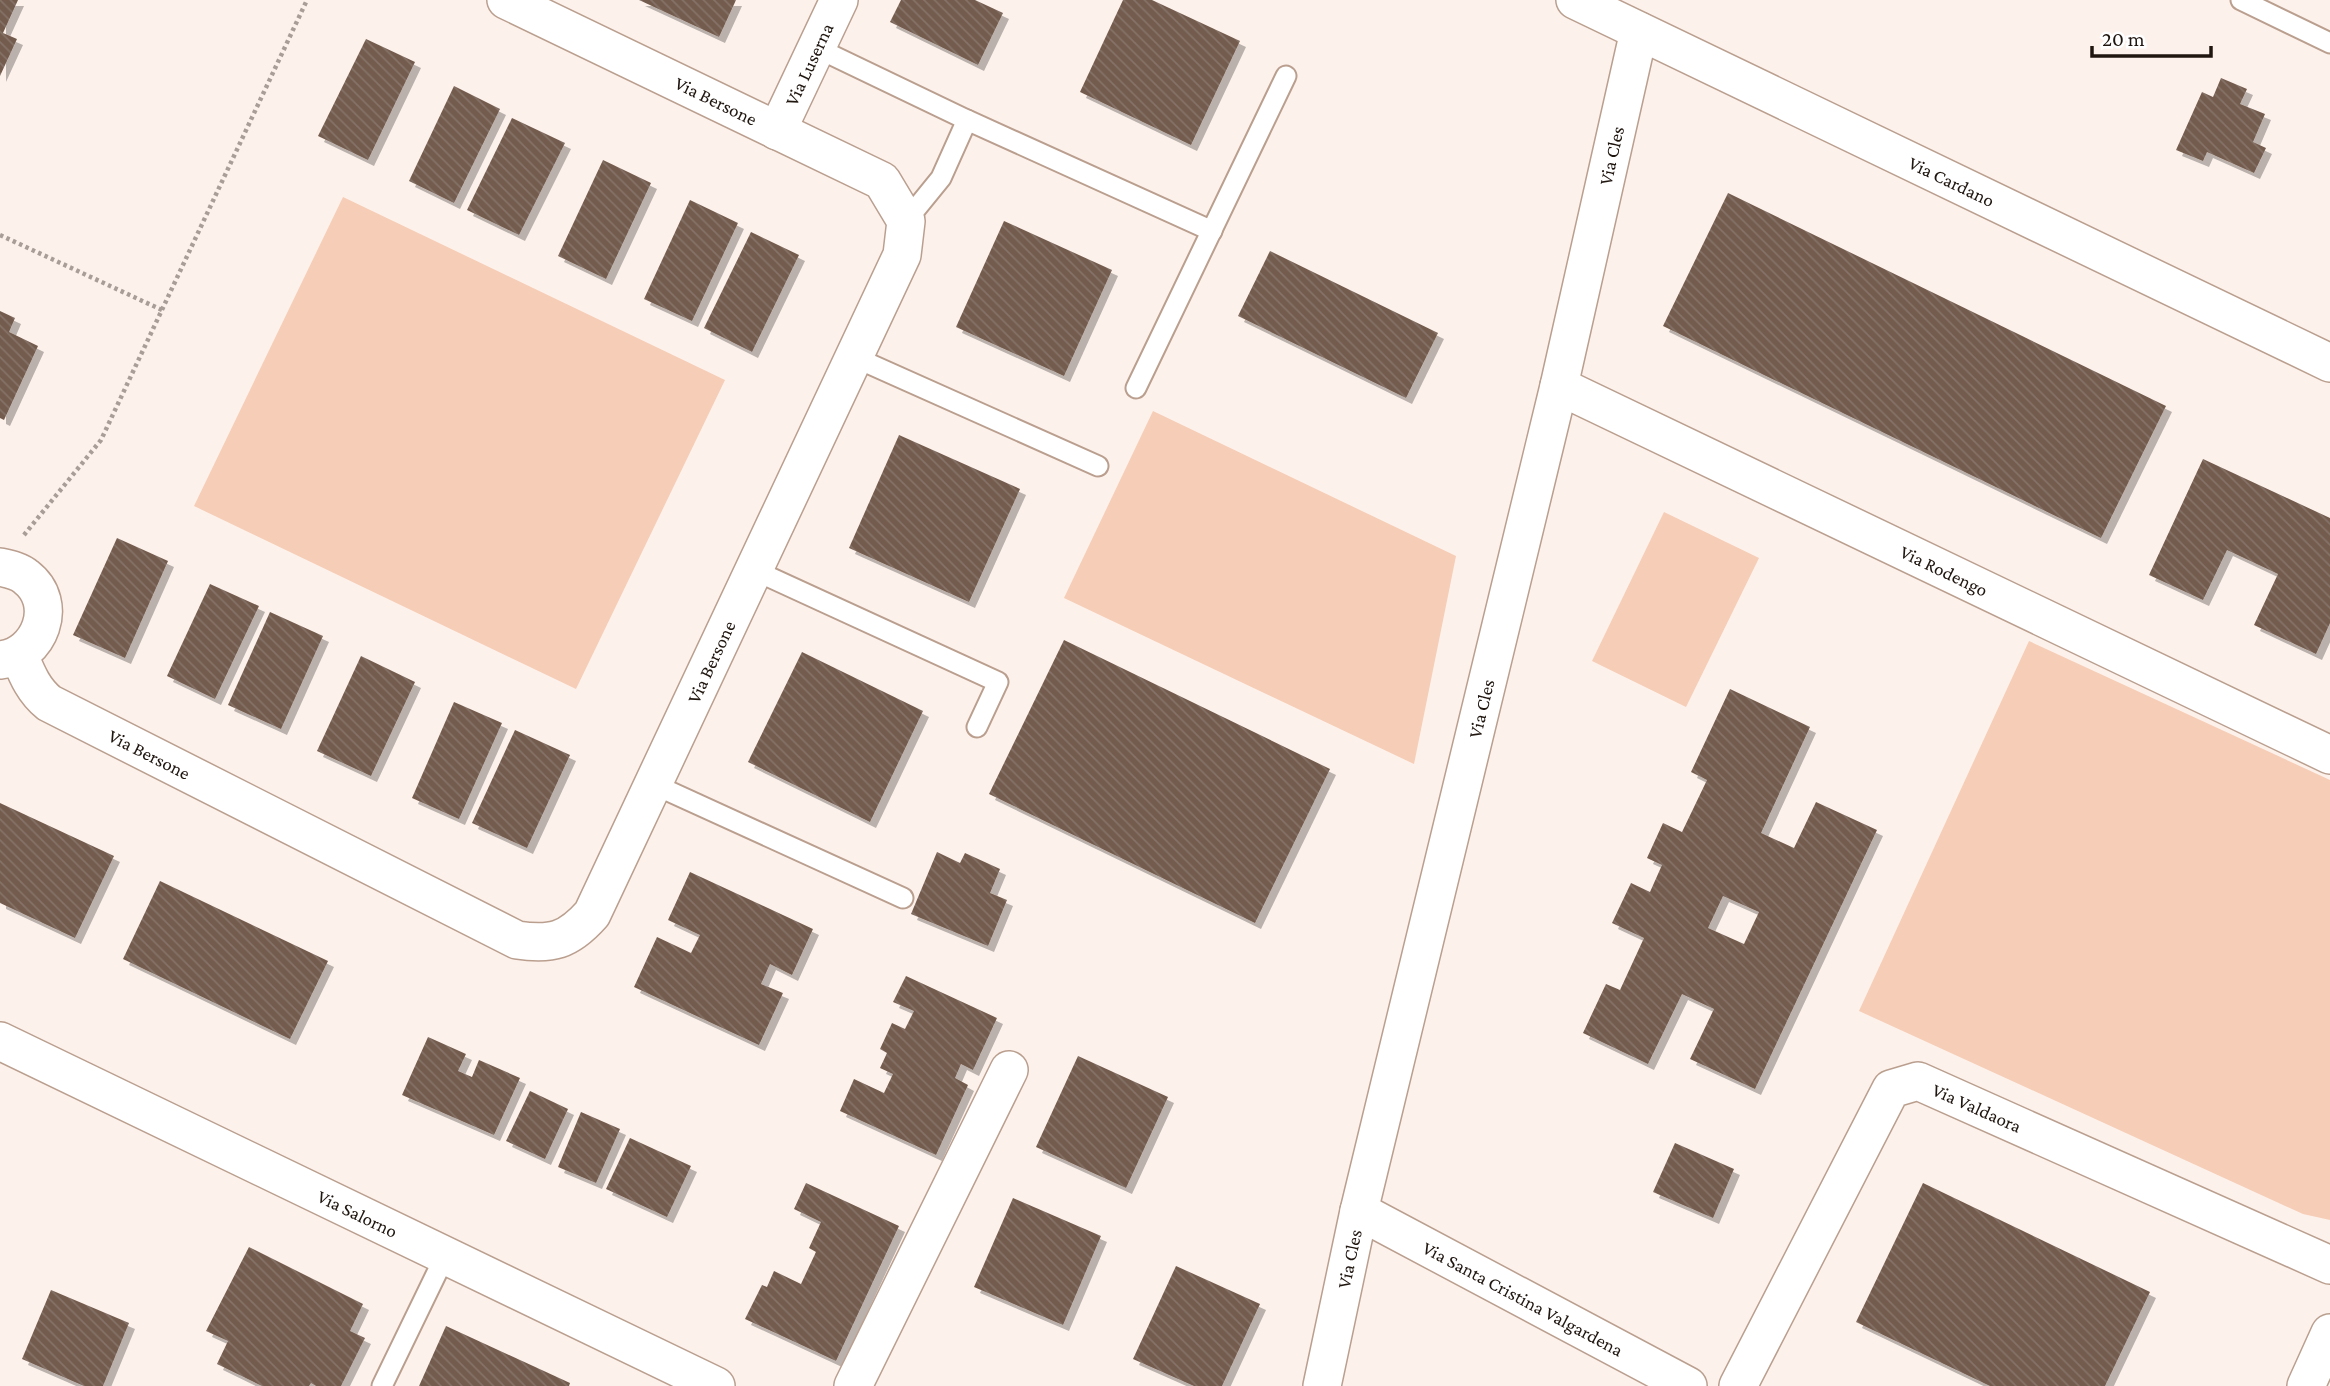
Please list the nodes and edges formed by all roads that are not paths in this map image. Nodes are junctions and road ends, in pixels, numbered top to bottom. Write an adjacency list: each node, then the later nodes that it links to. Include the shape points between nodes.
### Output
1 (506, 0): 10 (street, Via Bersone)
2 (839, 0): 7 (street, Via Luserna)
3 (1575, 0): 5 (street, Via Cardano)
4 (2241, 0): 6 (lane)
5 (1639, 31): 14 (street, Via Cardano); 15 (street, Via Cles)
6 (2330, 43)
7 (817, 48): 9 (lane); 10 (street, Via Luserna)
8 (1286, 76): 12 (lane)
9 (967, 120): 11 (lane, via 940,178); 12 (lane)
10 (777, 131): 11 (street, Via Bersone, via 883,181)
11 (906, 221): 13 (street, Via Bersone, via 902,255)
12 (1212, 231): 16 (lane)
13 (854, 357): 17 (lane); 19 (street, Via Bersone)
14 (2330, 363)
15 (1559, 386): 22 (street, Via Rodengo); 27 (street, Via Cles)
16 (1136, 388)
17 (1098, 466)
18 (8, 555): 20 (street, via 13,570 37,588 44,618 32,646)
19 (754, 570): 21 (lane, via 998,682); 23 (street, Via Bersone)
20 (10, 657): 23 (street, Via Bersone, via 38,695 50,703 517,940 542,944 564,939 592,914)
21 (977, 727)
22 (2330, 755)
23 (653, 784): 24 (lane)
24 (903, 898)
25 (0, 1041): 28 (street, Via Salorno)
26 (1009, 1070): 34 (street)
27 (1359, 1211): 35 (street, Via Cles); 36 (street, Via Santa Cristina Valgardena)
28 (445, 1256): 31 (street, Via Salorno); 32 (lane)
29 (2330, 1265): 37 (street, Via Valdaora, via 1918,1081 1891,1089)
30 (2330, 1333): 38 (street)
31 (655, 1373): 33 (street, Via Salorno)
32 (382, 1386)
33 (716, 1386)
34 (853, 1386)
35 (1322, 1386)
36 (1688, 1386)
37 (1738, 1386)
38 (2306, 1386)

